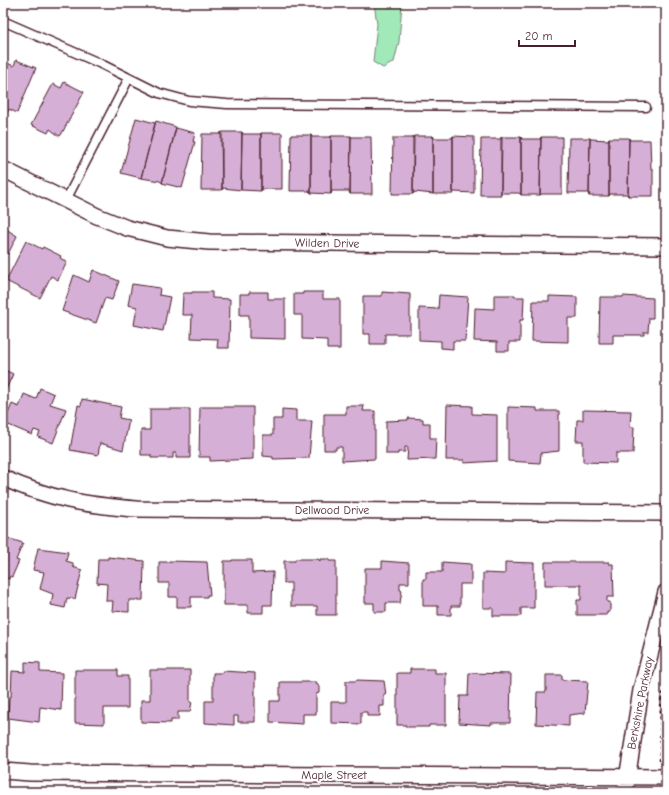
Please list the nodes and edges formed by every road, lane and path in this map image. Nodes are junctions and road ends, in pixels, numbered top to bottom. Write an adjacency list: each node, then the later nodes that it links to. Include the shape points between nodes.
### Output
1 (3, 21): 2 (lane)
2 (129, 78): 3 (lane, via 159,93 189,101 227,104); 5 (lane)
3 (646, 107)
4 (3, 169): 5 (street, Wilden Drive)
5 (66, 200): 6 (street, Wilden Drive, via 127,228 167,238 209,242)
6 (666, 246)
7 (3, 478): 8 (street, Dellwood Drive, via 55,498 91,506 136,509)
8 (666, 512)
9 (666, 592): 12 (street, Berkshire Parkway, via 641,690)
10 (666, 682): 13 (path, via 661,701)
11 (3, 771): 12 (street, Maple Street)
12 (627, 777): 13 (street, Maple Street); 14 (street, Berkshire Parkway)
13 (662, 777)
14 (625, 792)

